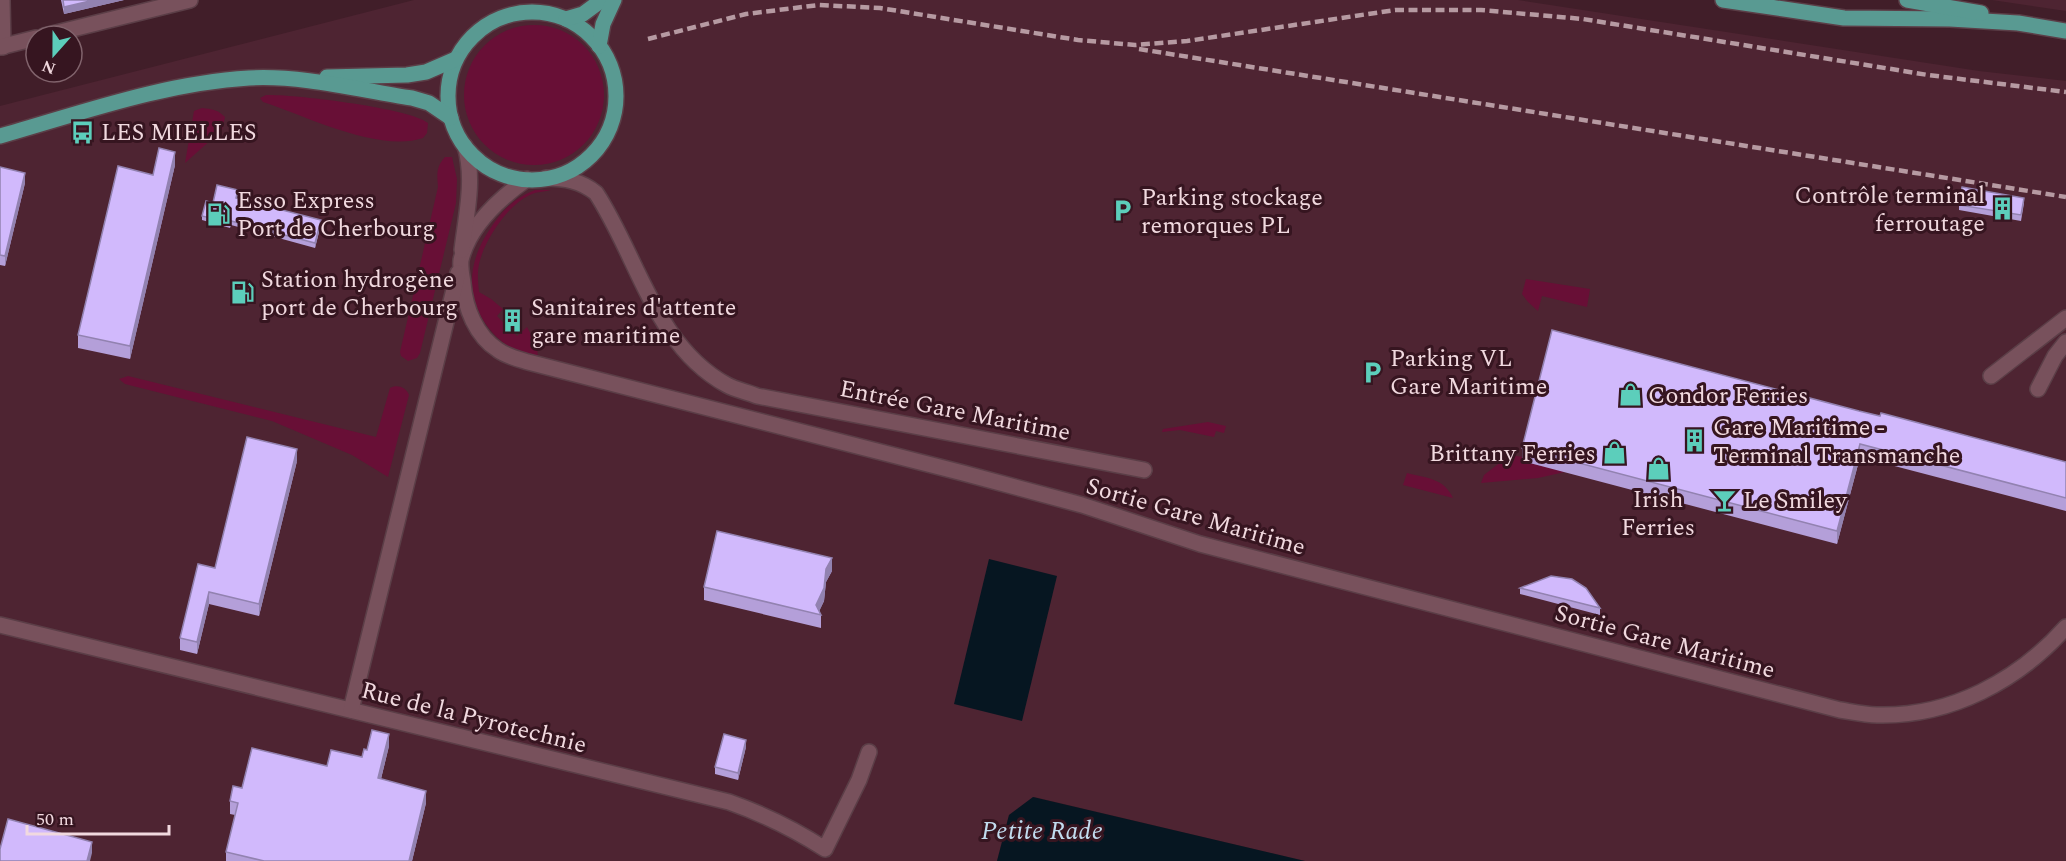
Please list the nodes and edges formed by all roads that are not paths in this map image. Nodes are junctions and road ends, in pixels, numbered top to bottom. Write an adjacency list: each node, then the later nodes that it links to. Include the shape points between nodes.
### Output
1 (2, 0): 13 (street)
2 (190, 0): 9 (street)
3 (602, 0): 7 (main road, via 583,14)
4 (614, 0): 12 (main road, via 603,24)
5 (1907, 0): 8 (main road)
6 (1741, 2): 8 (main road, via 1844,18)
7 (566, 19): 12 (main road); 14 (main road, via 540,12 500,18 482,28)
8 (2018, 23): 10 (main road)
9 (84, 26)
10 (2066, 31)
11 (24, 41): 13 (street)
12 (599, 46): 19 (main road, via 614,76 613,123 597,150 585,161)
13 (2, 47)
14 (456, 59): 15 (main road, via 426,72 407,75); 16 (main road, via 448,98)
15 (288, 78): 16 (main road, via 412,98); 17 (main road, via 250,78 149,94)
16 (451, 118): 18 (main road)
17 (0, 136)
18 (465, 146): 20 (main road, via 493,170); 21 (street, via 469,184)
19 (546, 178): 20 (main road); 26 (street, Entrée Gare Maritime, via 573,181 596,193 662,321 707,371 728,386 757,396)
20 (527, 179): 21 (street, Sortie Gare Maritime, via 483,218)
21 (461, 261): 28 (street, Sortie Gare Maritime, via 464,298 477,330 498,351 528,362 963,473 1082,505 1200,544 1840,710 1876,715 1952,705 2026,666); 29 (street)
22 (2066, 318): 24 (street)
23 (2066, 342): 25 (street)
24 (1991, 376)
25 (2038, 389)
26 (1144, 470)
27 (0, 625): 29 (street, Rue de la Pyrotechnie)
28 (2066, 627)
29 (351, 710): 30 (street, Rue de la Pyrotechnie, via 729,802 800,832 825,849)
30 (869, 752)

